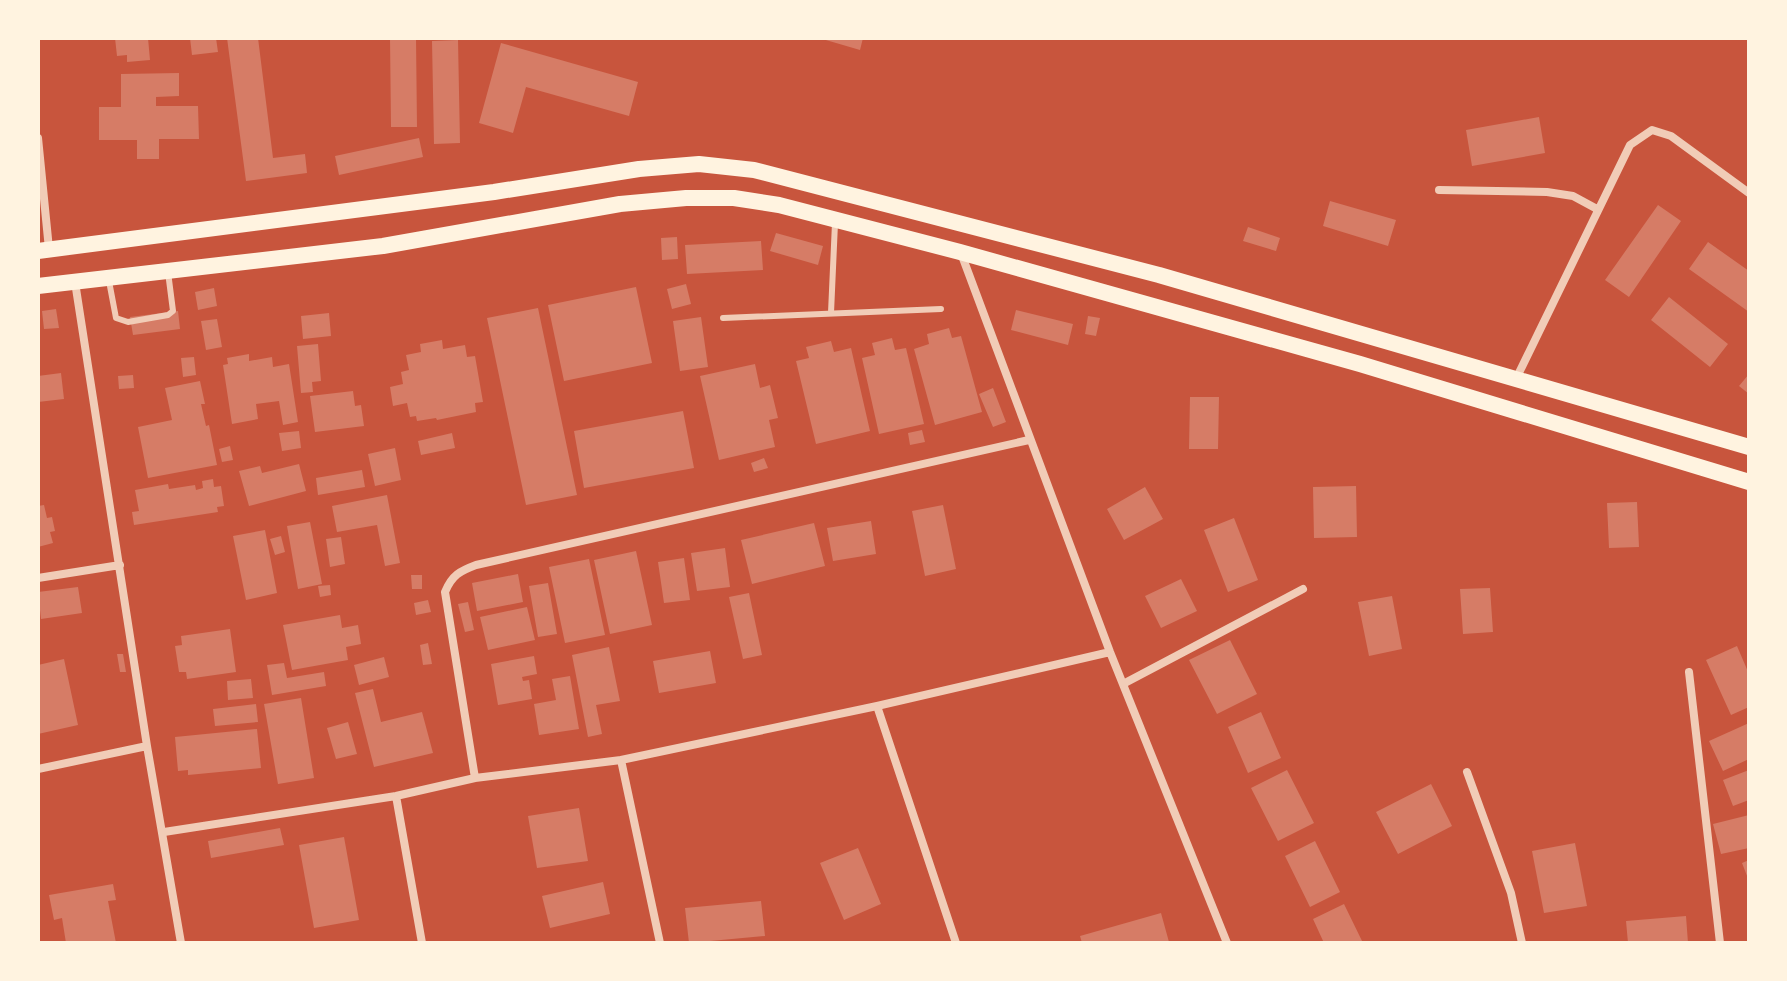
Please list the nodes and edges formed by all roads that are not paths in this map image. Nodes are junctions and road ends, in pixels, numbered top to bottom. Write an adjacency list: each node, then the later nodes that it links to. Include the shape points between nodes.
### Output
1 (38, 138): 6 (street)
2 (1439, 190): 4 (street, via 1547,192 1573,196)
3 (1749, 193): 4 (street, via 1671,136 1652,130 1630,145)
4 (1597, 209): 17 (street)
5 (836, 219): 7 (main road); 8 (main road, via 749,200 686,198 620,204 383,246); 13 (lane)
6 (44, 250): 15 (main road, via 699,164 797,179)
7 (960, 252): 16 (main road); 18 (street)
8 (168, 270): 9 (main road); 9 (lane, via 173,311 128,322 116,318)
9 (108, 277): 10 (main road)
10 (75, 281): 11 (main road); 21 (street)
11 (38, 286)
12 (941, 309): 13 (lane)
13 (831, 313): 14 (lane)
14 (723, 318)
15 (1369, 336): 16 (main road); 17 (main road)
16 (1360, 364): 20 (main road)
17 (1516, 379): 19 (main road)
18 (1029, 440): 24 (street); 32 (street, via 457,573 445,592)
19 (1749, 447)
20 (1749, 482)
21 (120, 565): 22 (street); 28 (street)
22 (38, 578)
23 (1303, 589): 26 (street)
24 (1110, 652): 26 (street); 27 (street)
25 (1689, 672): 41 (street)
26 (1123, 684): 39 (street)
27 (877, 706): 29 (street); 38 (street)
28 (147, 746): 30 (street); 34 (street)
29 (621, 760): 32 (street); 37 (street)
30 (38, 769)
31 (1467, 772): 40 (street, via 1511,893)
32 (475, 778): 33 (street)
33 (396, 796): 34 (street); 36 (street)
34 (164, 832): 35 (street)
35 (181, 943)
36 (422, 943)
37 (660, 943)
38 (956, 943)
39 (1227, 943)
40 (1522, 943)
41 (1720, 943)

